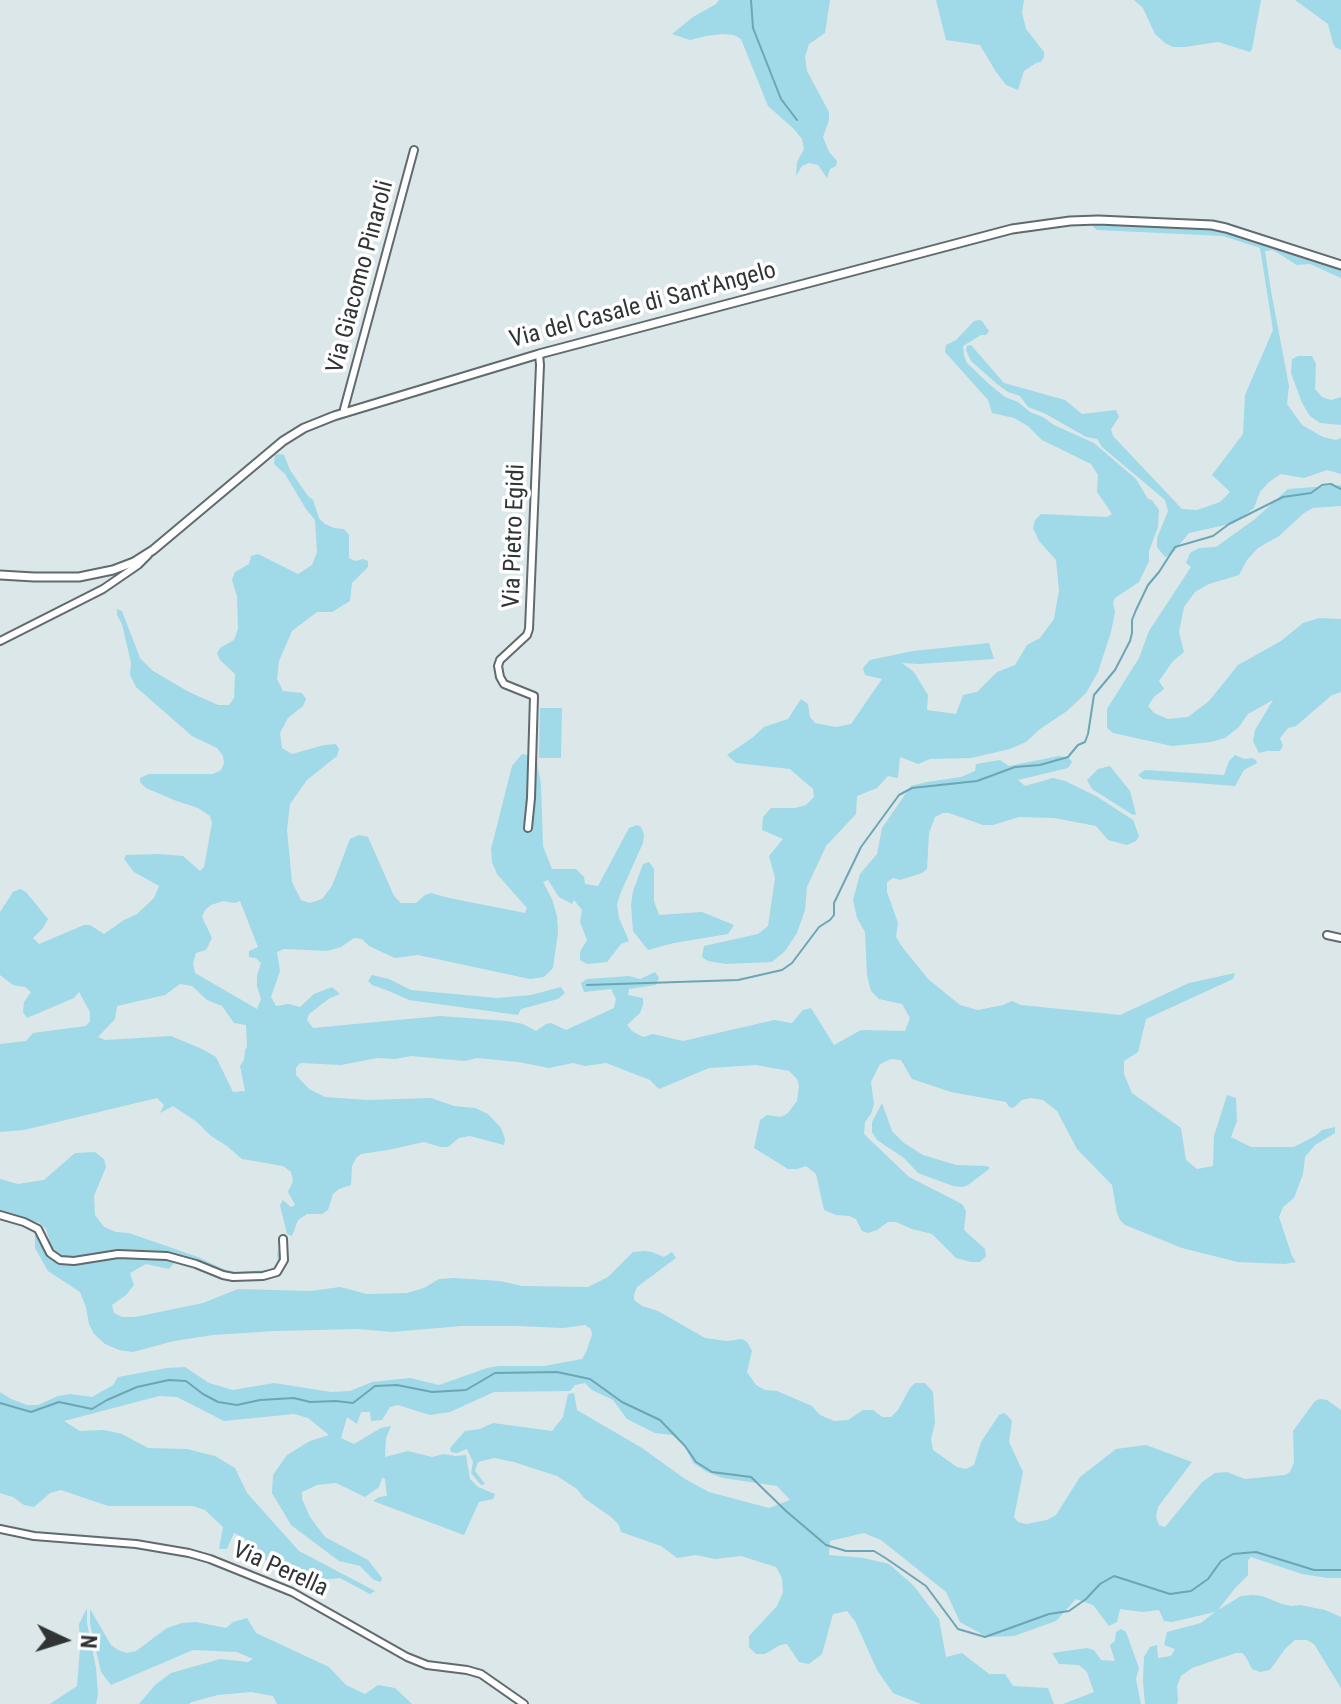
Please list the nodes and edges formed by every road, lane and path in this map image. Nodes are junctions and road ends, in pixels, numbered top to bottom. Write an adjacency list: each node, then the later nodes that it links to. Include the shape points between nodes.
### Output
1 (414, 150): 4 (street, Via Giacomo Pinaroli)
2 (1341, 265): 3 (main road, Via del Casale di Sant'Angelo, via 1212,225 1060,222 966,240)
3 (539, 354): 4 (main road, Via del Casale di Sant'Angelo); 8 (street, Via Pietro Egidi, via 529,626 498,666 504,684 534,696)
4 (345, 413): 5 (main road, Via del Casale di Sant'Angelo, via 283,441)
5 (153, 550): 6 (main road, Via del Casale di Sant'Angelo, via 125,566 89,576); 7 (street, via 106,588)
6 (0, 575)
7 (0, 641)
8 (528, 828)
9 (1327, 935): 10 (street)
10 (1341, 938)
11 (0, 1215): 12 (street, via 38,1229 50,1253 60,1260 167,1256 233,1277 277,1272 285,1255)
12 (283, 1239)
13 (0, 1529): 14 (street, Via Perella, via 136,1544 210,1559 292,1592 407,1657 478,1673)
14 (524, 1704)

